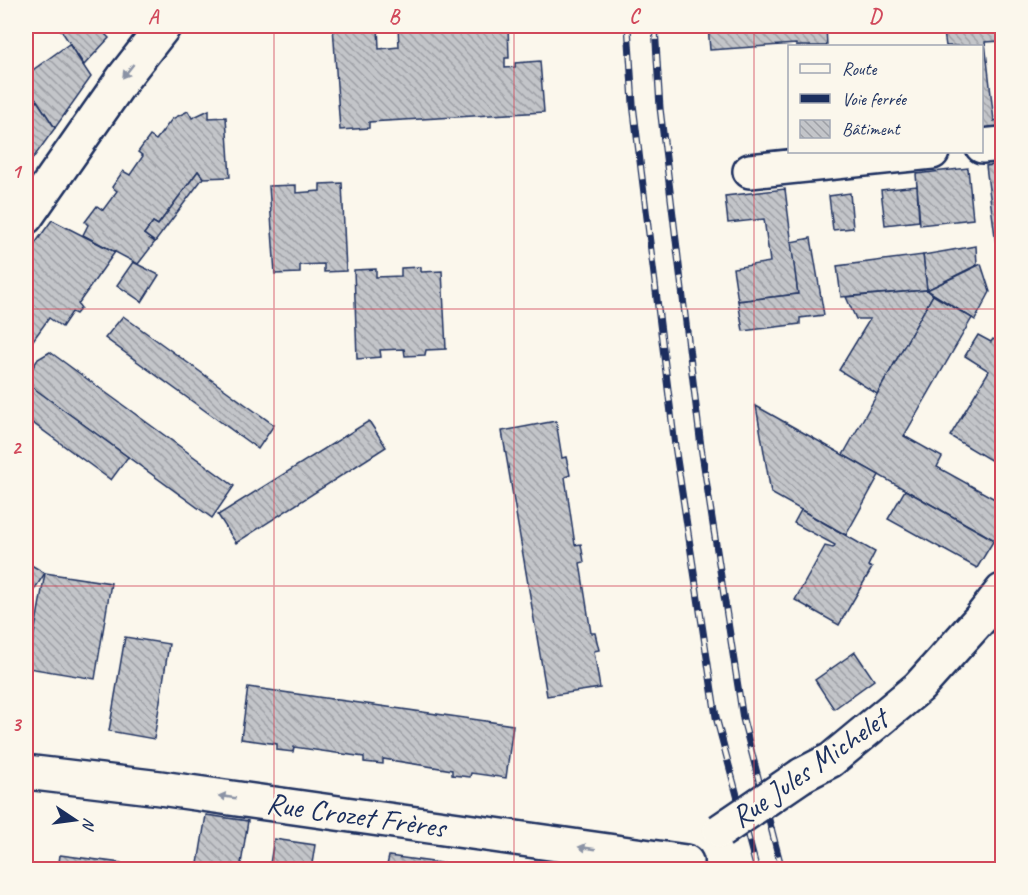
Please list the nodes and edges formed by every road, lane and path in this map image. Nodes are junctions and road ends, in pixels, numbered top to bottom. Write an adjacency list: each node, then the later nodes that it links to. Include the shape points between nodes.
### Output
1 (154, 30): 6 (street, one-way to 6)
2 (1002, 144): 3 (street)
3 (983, 146)
4 (922, 153): 5 (street)
5 (750, 171)
6 (26, 217)
7 (1002, 591): 9 (street, Rue Jules Michelet, bridge, via 919,687 831,760 720,831)
8 (26, 772): 9 (street, Rue Crozet Frères, one-way to 8, via 160,788)
9 (686, 866)

